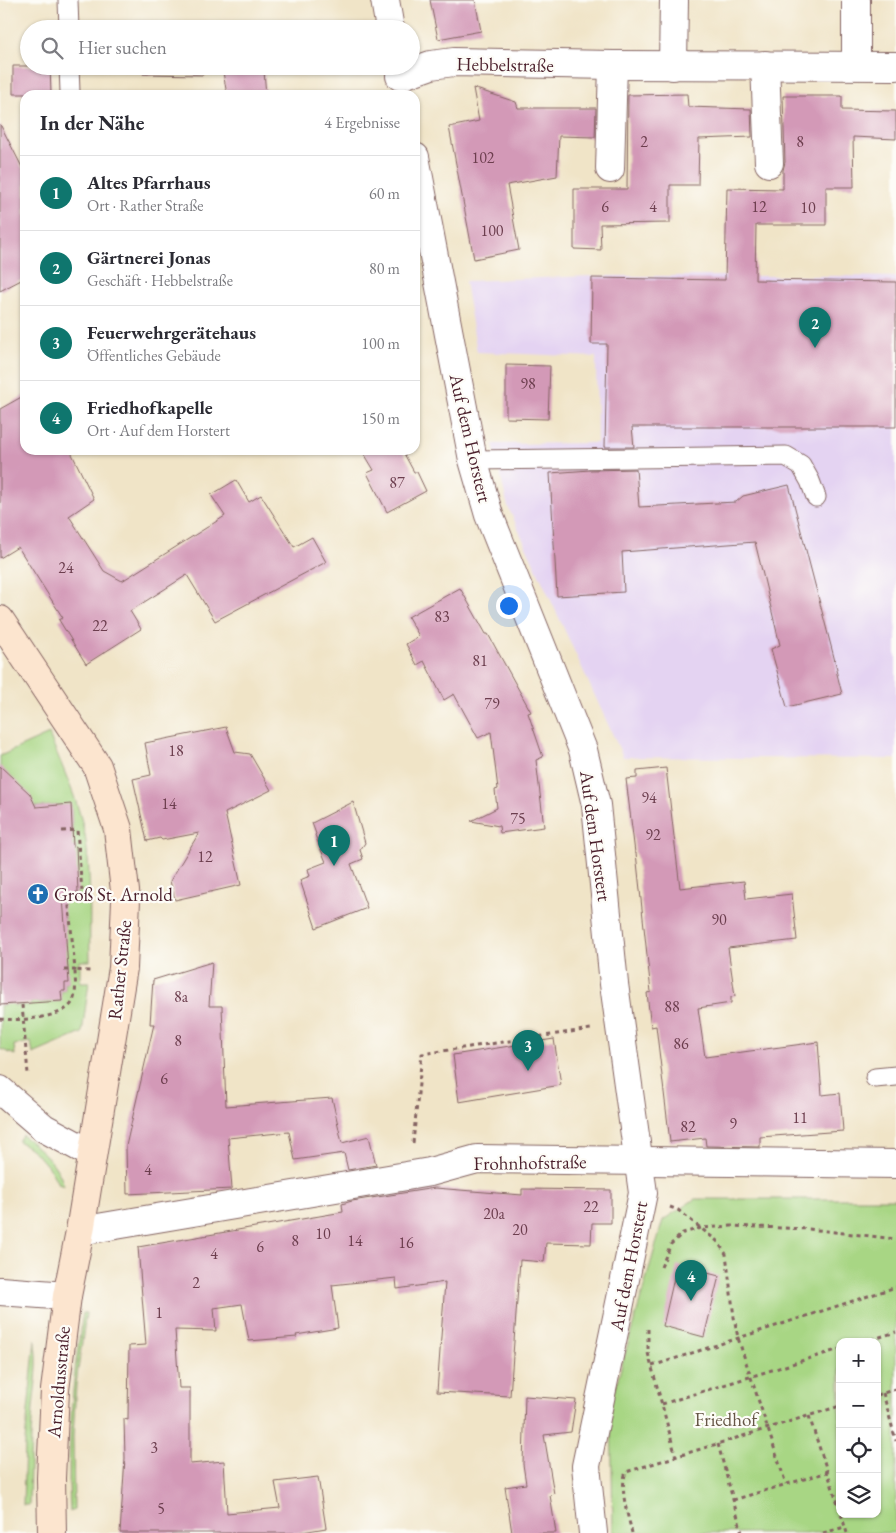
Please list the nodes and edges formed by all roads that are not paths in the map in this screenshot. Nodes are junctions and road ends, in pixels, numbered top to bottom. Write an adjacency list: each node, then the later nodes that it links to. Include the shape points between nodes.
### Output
1 (68, 0): 5 (lane)
2 (384, 0): 6 (street)
3 (674, 0): 9 (street)
4 (856, 0): 10 (street)
5 (69, 20)
6 (388, 20)
7 (765, 65): 9 (street, Hebbelstraße); 10 (street, Hebbelstraße); 15 (street)
8 (613, 66): 9 (street, Hebbelstraße); 12 (street, Hebbelstraße, via 454,62); 16 (street)
9 (673, 66)
10 (856, 66): 11 (street, Hebbelstraße)
11 (896, 66)
12 (420, 70)
13 (69, 75): 14 (lane)
14 (70, 90)
15 (769, 163)
16 (610, 169)
17 (420, 184): 18 (street, Auf dem Horstert)
18 (472, 460): 19 (lane, via 786,456 801,465); 25 (street, Auf dem Horstert, via 489,515 583,750 596,806)
19 (816, 497)
20 (0, 620): 24 (main road, Rather Straße, via 97,766 118,829 126,900 123,968)
21 (896, 1076): 22 (lane)
22 (875, 1078)
23 (0, 1090): 24 (street, via 44,1128)
24 (92, 1154): 27 (main road, Rather Straße)
25 (637, 1162): 26 (street, Frohnhofstraße); 27 (street, Frohnhofstraße, via 477,1159 410,1176); 31 (street, Auf dem Horstert, via 643,1193 586,1466)
26 (896, 1164)
27 (80, 1232): 29 (main road, Arnoldusstraße)
28 (0, 1291): 29 (street)
29 (67, 1296): 30 (main road, Arnoldusstraße, via 55,1390)
30 (52, 1533)
31 (593, 1533)

